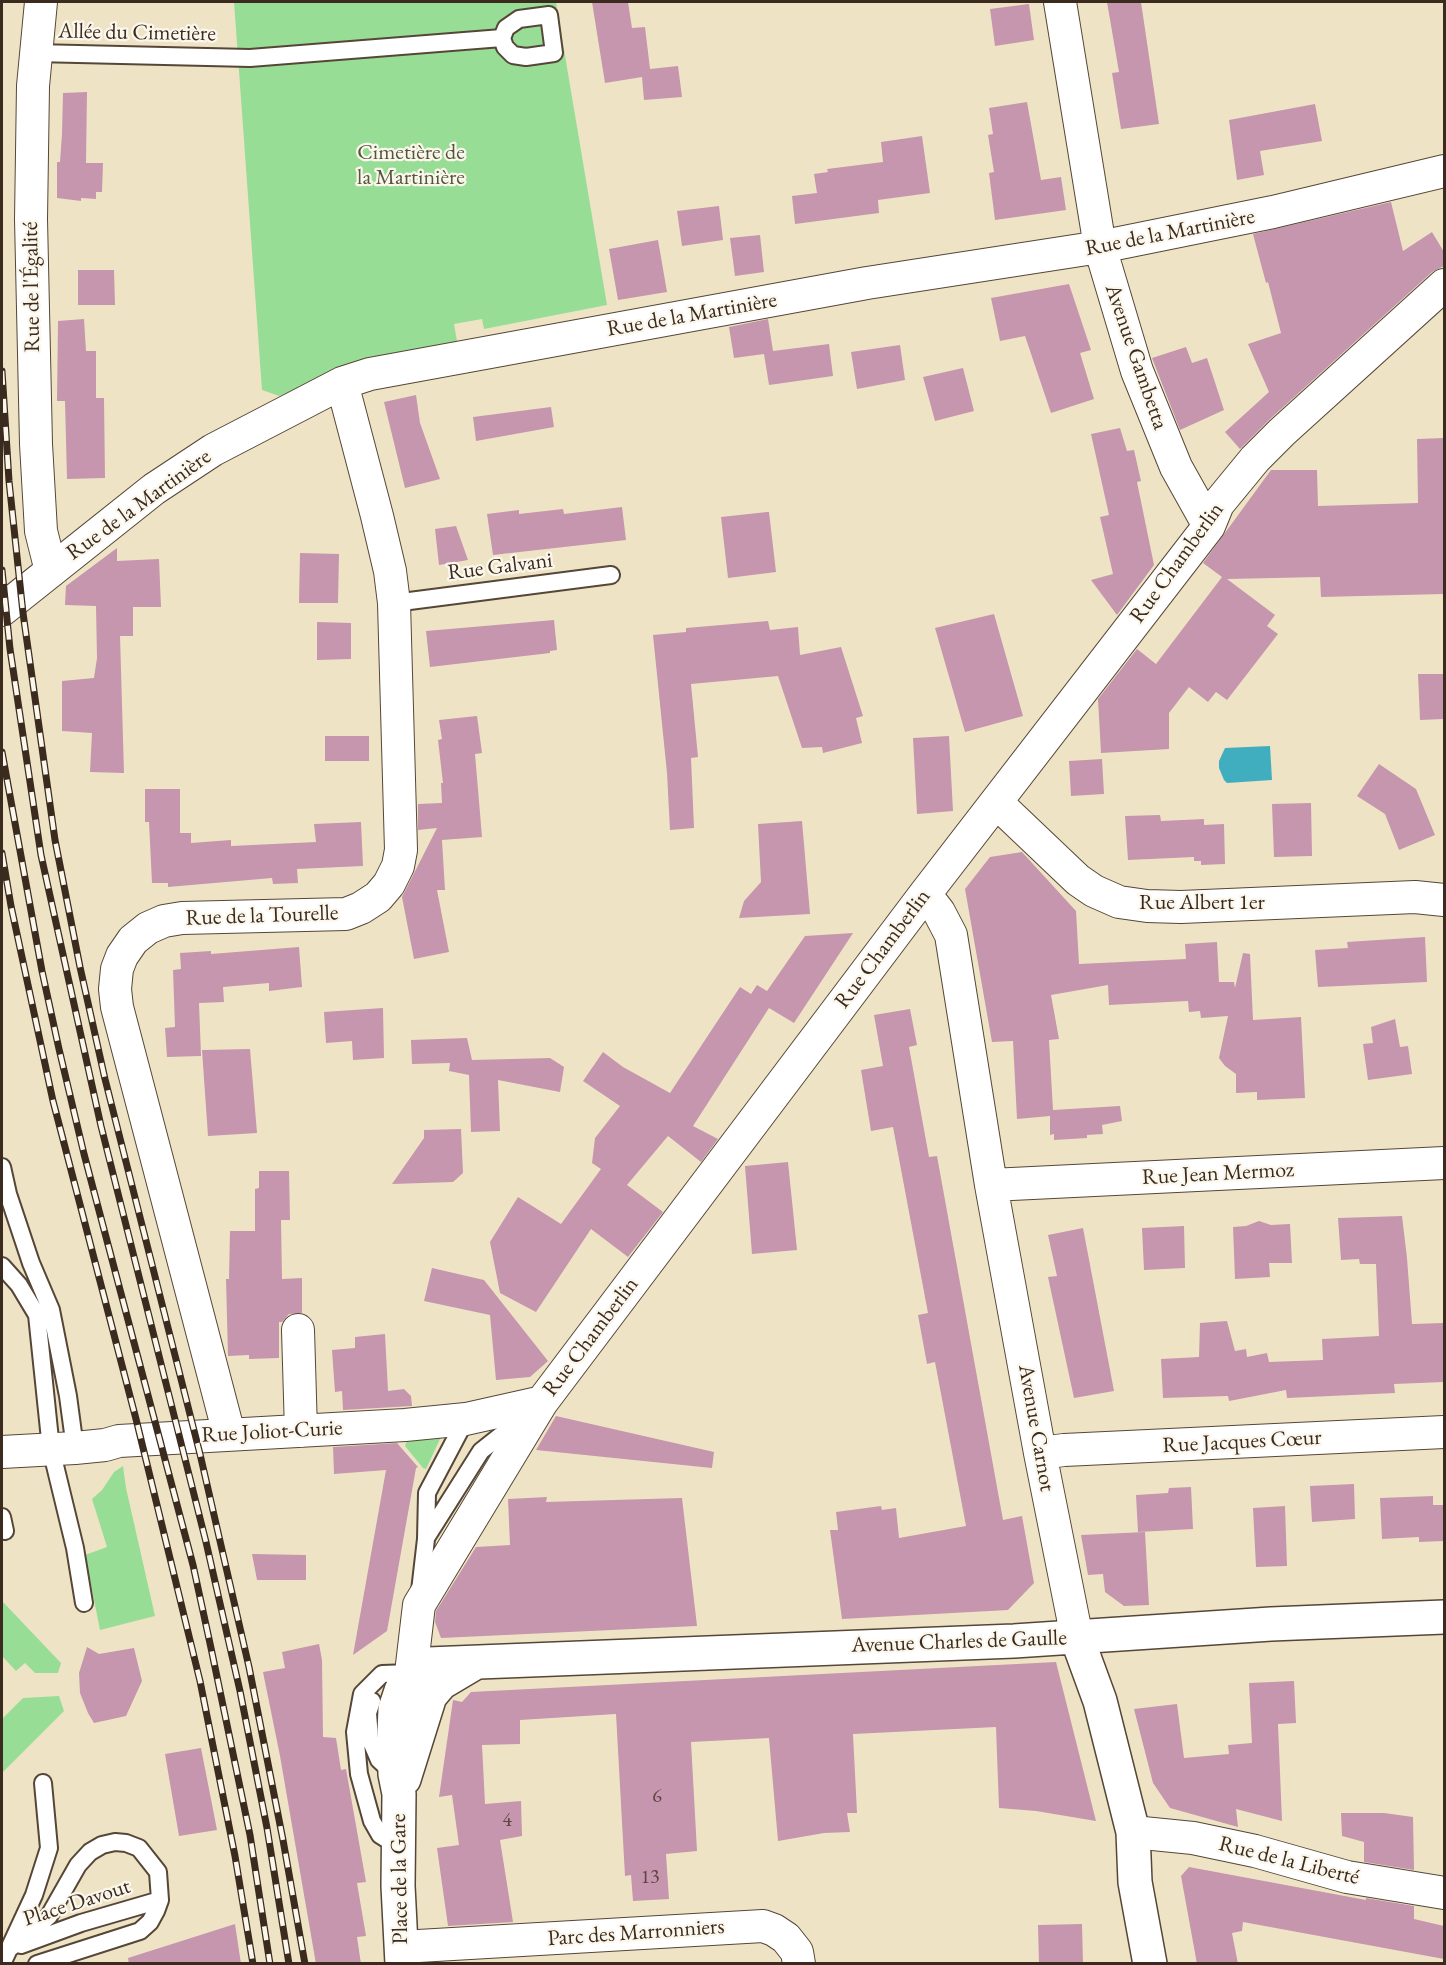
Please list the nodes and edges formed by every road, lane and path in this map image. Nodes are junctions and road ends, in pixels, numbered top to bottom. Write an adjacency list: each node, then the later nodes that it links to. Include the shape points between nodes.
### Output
1 (41, 2): 4 (street, Rue de l'Égalité)
2 (1060, 2): 6 (street, Avenue Gambetta)
3 (502, 38): 4 (lane, Allée du Cimetière, via 238,58)
4 (35, 53): 10 (street, Rue de l'Égalité, via 30,219 36,444 41,531)
5 (1444, 171): 6 (street, Rue de la Martinière, via 1273,212)
6 (1100, 247): 8 (street, Rue de la Martinière, via 867,283); 9 (street, Avenue Gambetta, via 1137,371 1176,467)
7 (1444, 285): 9 (street, Rue Chamberlin, via 1255,459 1218,504)
8 (342, 382): 10 (street, Rue de la Martinière, via 213,450 154,489); 12 (street, Rue de la Tourelle, via 390,571)
9 (1209, 526): 14 (street, Rue Chamberlin)
10 (51, 571): 13 (street, Rue de la Martinière)
11 (612, 575): 12 (lane, Rue Galvani)
12 (394, 603): 26 (street, Rue de la Tourelle, via 401,850 389,884 378,897 346,914 164,921 133,940 117,969 117,1007)
13 (2, 610)
14 (996, 802): 15 (street, Rue Chamberlin); 16 (street, Rue Albert 1er, via 1078,880 1119,902 1181,907 1415,897)
15 (925, 894): 19 (street, Avenue Carnot, via 951,935); 22 (street, Rue Chamberlin)
16 (1444, 900)
17 (1444, 1163): 19 (street, Rue Jean Mermoz)
18 (2, 1167): 27 (lane, via 31,1263 51,1310 68,1396)
19 (991, 1185): 29 (street, Avenue Carnot)
20 (2, 1266): 27 (lane, via 37,1315)
21 (298, 1330): 24 (street)
22 (542, 1402): 23 (street, Rue Joliot-Curie); 30 (lane, via 481,1451); 32 (street, Rue Chamberlin)
23 (466, 1419): 24 (street, Rue Joliot-Curie); 30 (lane, via 427,1493)
24 (301, 1431): 26 (street, Rue Joliot-Curie)
25 (1444, 1432): 29 (street, Rue Jacques Cœur)
26 (229, 1434): 27 (street, Rue Joliot-Curie, via 118,1441)
27 (63, 1449): 28 (street, Rue Joliot-Curie); 31 (lane)
28 (2, 1452)
29 (1040, 1453): 34 (street, Avenue Carnot)
30 (426, 1539): 32 (lane)
31 (84, 1603)
32 (419, 1605): 35 (street, Rue Chamberlin)
33 (1444, 1617): 34 (street, Avenue Charles de Gaulle)
34 (1077, 1638): 35 (street, Avenue Charles de Gaulle, via 428,1664); 38 (street, Avenue Carnot, via 1100,1701)
35 (421, 1685): 37 (street, Place de la Gare, via 415,1743); 37 (street, Place de la Gare, via 401,1692 395,1709); 39 (lane, via 382,1674 362,1694 355,1732 359,1774 372,1821 380,1835)
36 (43, 1783): 44 (lane, via 49,1848 34,1895)
37 (397, 1784): 39 (street, Place de la Gare)
38 (1133, 1832): 40 (street, Rue de la Liberté, via 1193,1838 1347,1877); 47 (street, Avenue Carnot, via 1135,1881)
39 (399, 1847): 43 (street, Place de la Gare)
40 (1444, 1893)
41 (160, 1900): 44 (lane, Place Davout, via 81,1923); 44 (lane, Place Davout, via 158,1872 139,1848 115,1842 102,1845 78,1865 49,1916); 45 (lane, Place Davout, via 150,1922 140,1930)
42 (454, 1954): 43 (street, Parc des Marronniers); 46 (street, Parc des Marronniers, via 763,1926 786,1938 797,1952)
43 (401, 1955)
44 (5, 1956)
45 (37, 1964)
46 (799, 1964)
47 (1150, 1964)

